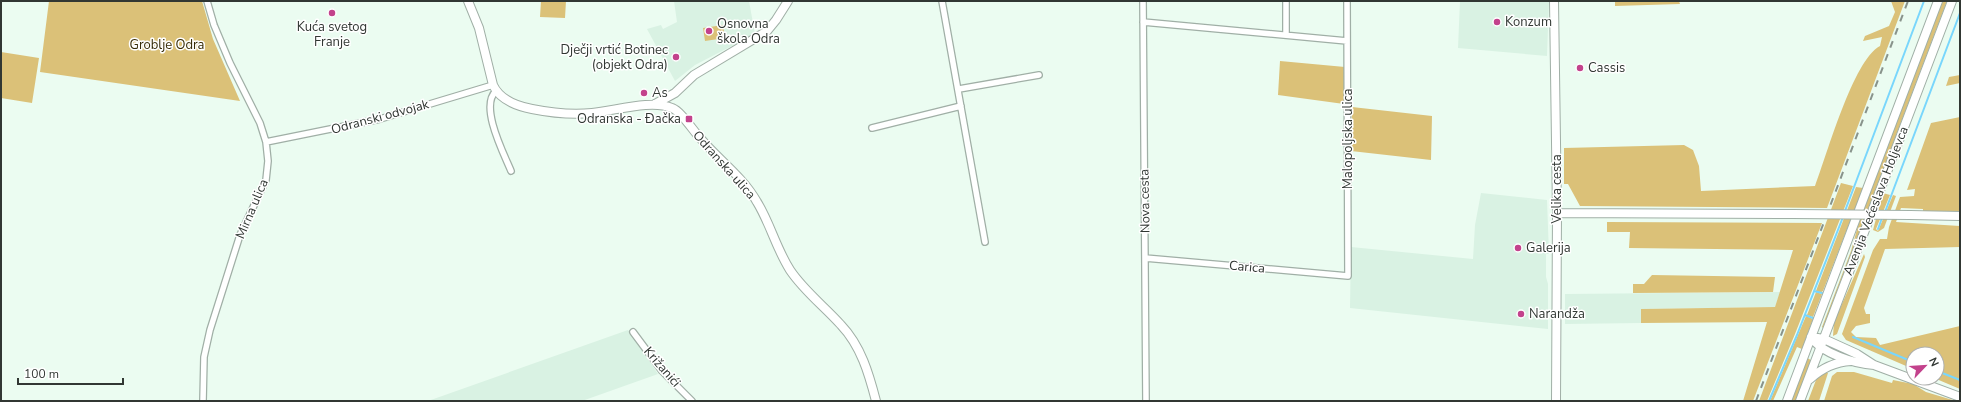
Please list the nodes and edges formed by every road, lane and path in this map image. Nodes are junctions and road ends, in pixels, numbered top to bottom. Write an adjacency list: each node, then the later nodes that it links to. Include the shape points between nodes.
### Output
1 (207, 1): 22 (street, Mirna ulica, via 224,49 256,114)
2 (468, 1): 15 (main road, via 480,32)
3 (788, 1): 17 (main road, via 767,31 694,75)
4 (944, 1): 16 (street)
5 (1143, 1): 11 (street, Nova cesta)
6 (1286, 1): 12 (street)
7 (1347, 1): 13 (street, Malopoljska ulica)
8 (1554, 1): 24 (main road, Velika cesta)
9 (1938, 1): 30 (main road, Avenija Većeslava Holjevca)
10 (1952, 1): 31 (main road, Avenija Većeslava Holjevca)
11 (1143, 22): 12 (street); 27 (street, Nova cesta)
12 (1286, 35): 13 (street)
13 (1347, 41): 28 (street, Malopoljska ulica)
14 (1039, 76): 16 (street)
15 (494, 88): 18 (main road, Odranska ulica, via 506,100 516,105 564,114 592,113); 22 (street, Odranski odvojak, via 380,119); 23 (street, via 491,118)
16 (959, 89): 19 (street)
17 (675, 93): 18 (main road); 20 (main road)
18 (656, 104): 20 (main road, Odranska ulica)
19 (960, 106): 21 (street); 26 (street)
20 (678, 112): 38 (main road, Odranska ulica, via 750,191 791,271 852,339 868,372)
21 (872, 128)
22 (266, 142): 36 (street, Mirna ulica, via 266,180 240,235 210,330 204,357)
23 (511, 172)
24 (1557, 213): 25 (main road, bridge); 40 (main road, Velika cesta)
25 (1960, 216)
26 (985, 242)
27 (1145, 258): 28 (street, Carica); 39 (street, Nova cesta)
28 (1348, 276)
29 (633, 332): 37 (street, Križanići, via 662,371)
30 (1811, 337): 31 (main road); 41 (main road, Avenija Većeslava Holjevca)
31 (1822, 343): 32 (main road); 33 (main road, via 1857,354); 34 (main road, Avenija Većeslava Holjevca)
32 (1854, 362): 33 (main road); 34 (main road, via 1830,365)
33 (1874, 365): 35 (main road)
34 (1808, 381): 42 (main road, Avenija Većeslava Holjevca)
35 (1960, 397)
36 (203, 401)
37 (692, 401)
38 (876, 401)
39 (1146, 401)
40 (1556, 401)
41 (1786, 401)
42 (1800, 401)

